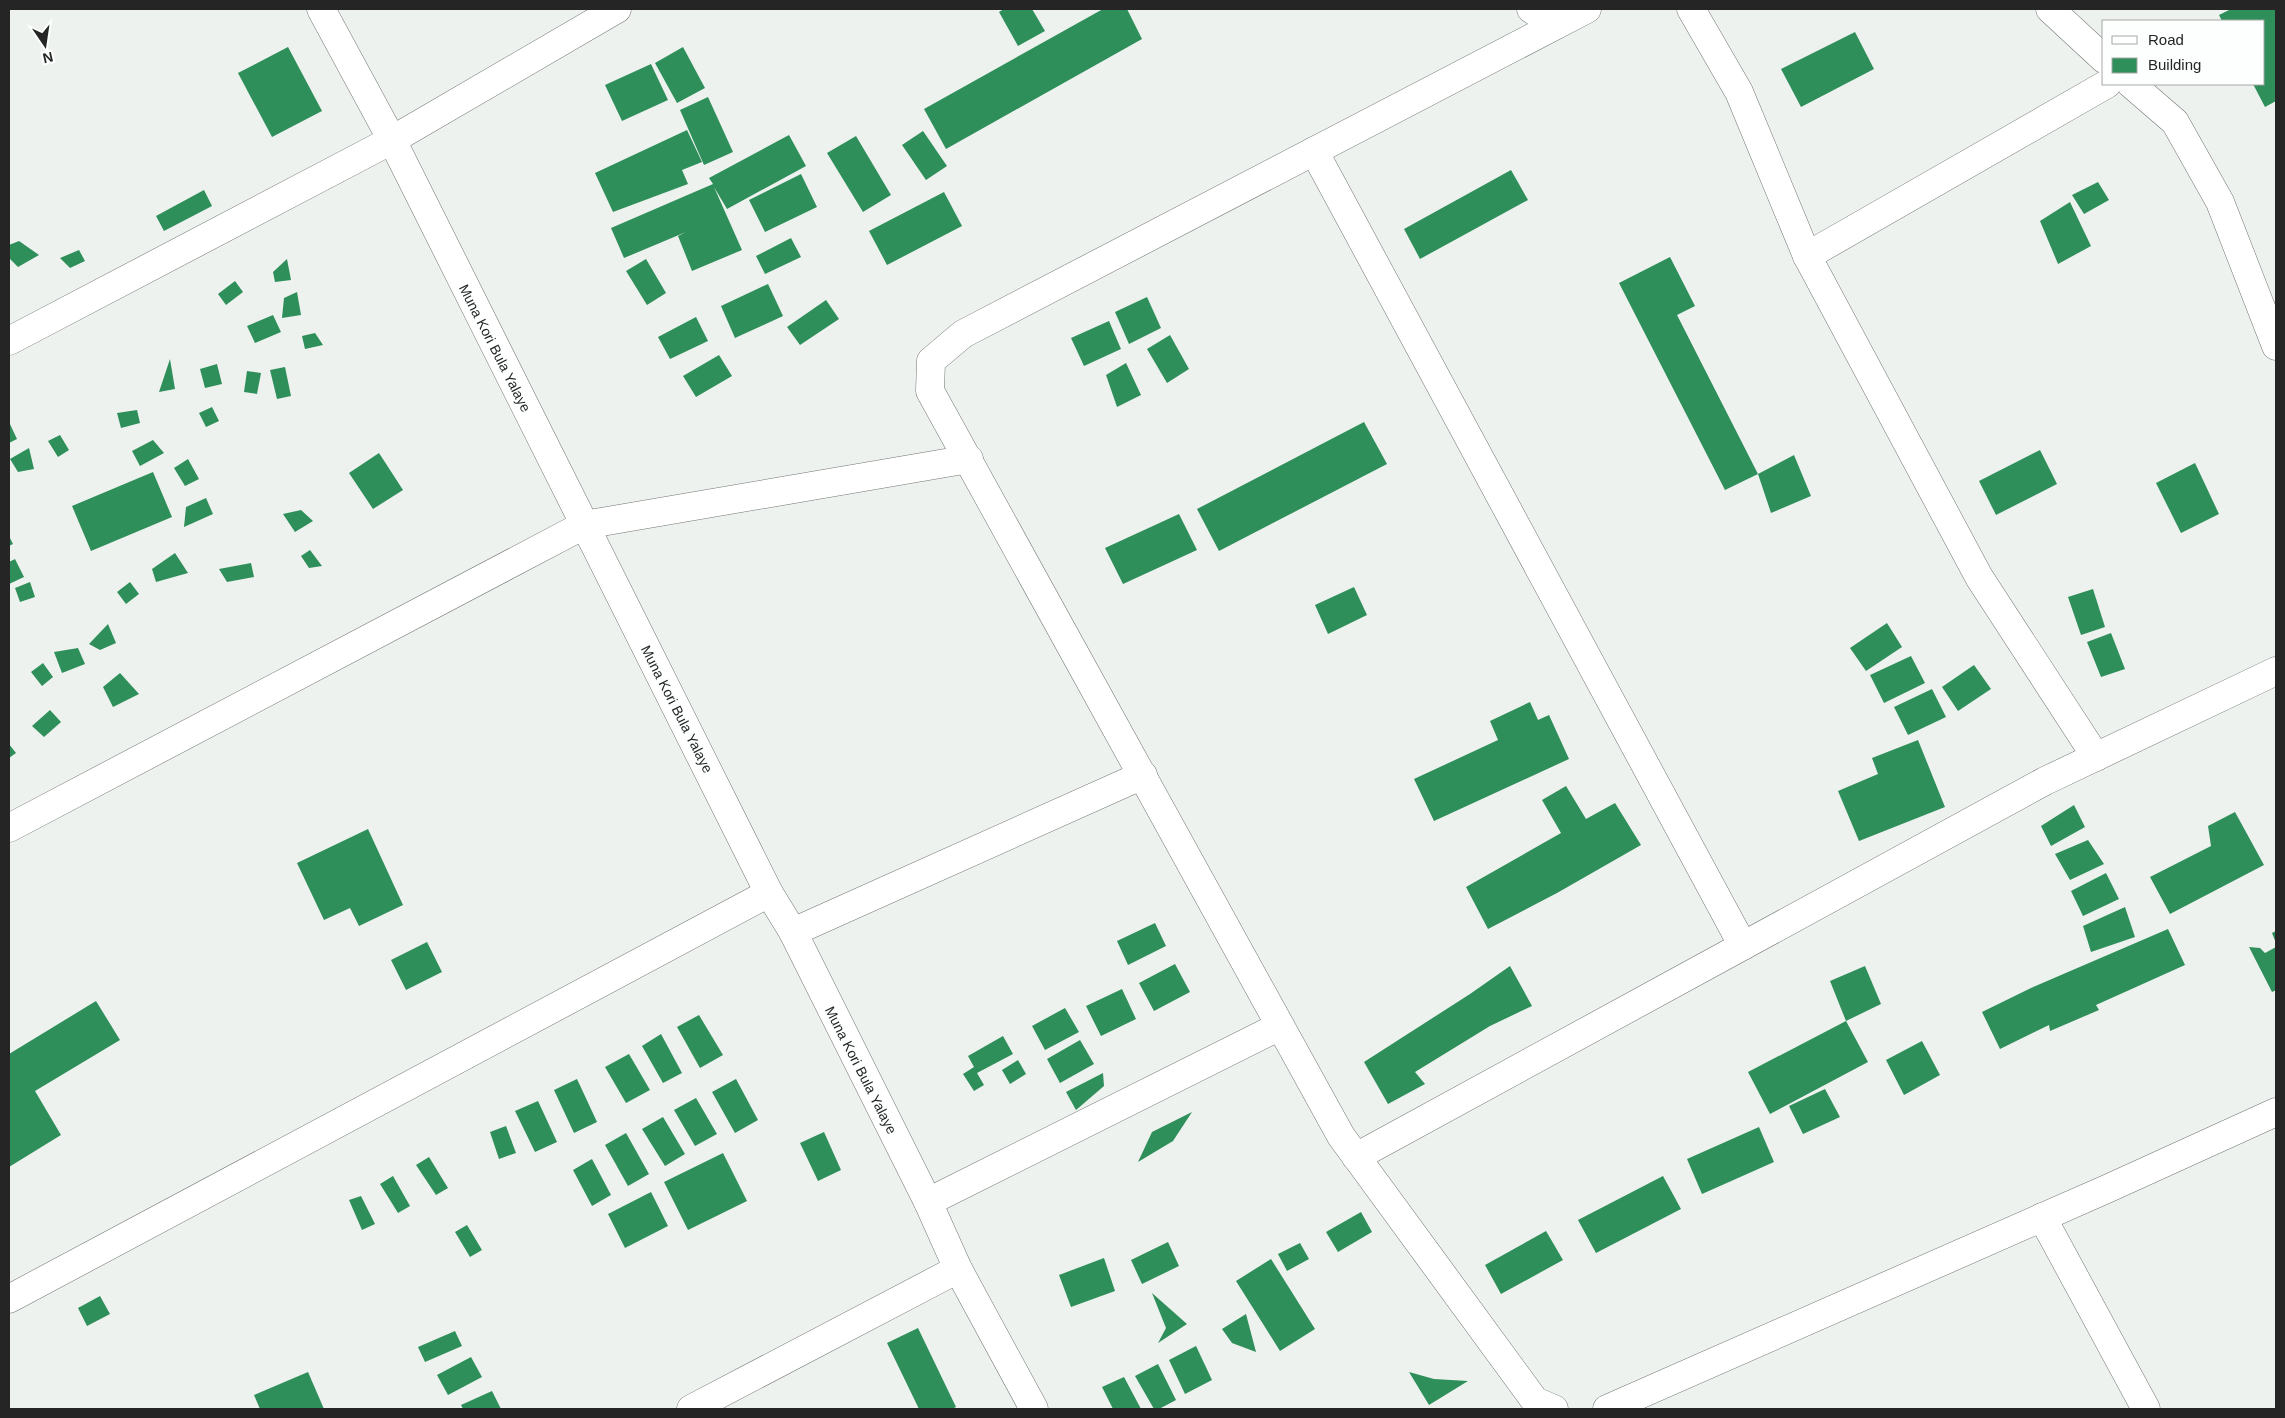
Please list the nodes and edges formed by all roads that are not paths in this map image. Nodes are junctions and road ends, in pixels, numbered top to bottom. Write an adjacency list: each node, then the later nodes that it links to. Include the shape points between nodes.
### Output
1 (321, 9): 11 (street, Muna Kori Bula Yalaye)
2 (617, 9): 11 (street)
3 (1531, 9): 7 (street)
4 (1587, 9): 7 (street)
5 (1691, 9): 13 (street, via 1739,92)
6 (2050, 9): 8 (street)
7 (1556, 25): 12 (street)
8 (2102, 57)
9 (2105, 85): 13 (street)
10 (2132, 85): 15 (street, via 2175,122 2220,202)
11 (392, 140): 14 (street); 17 (street, Muna Kori Bula Yalaye)
12 (1314, 152): 16 (street, via 963,334 930,361 930,391); 24 (street)
13 (1807, 256): 19 (street, via 1979,577)
14 (9, 342)
15 (2276, 346)
16 (969, 459): 17 (street); 20 (street)
17 (584, 525): 21 (street); 22 (street, Muna Kori Bula Yalaye)
18 (2276, 671): 19 (street)
19 (2096, 757): 24 (street, via 2045,781)
20 (1143, 775): 23 (street); 25 (street)
21 (9, 828)
22 (769, 893): 23 (street, Muna Kori Bula Yalaye); 31 (street)
23 (793, 932): 28 (street, Muna Kori Bula Yalaye)
24 (1743, 946): 27 (street)
25 (1280, 1026): 27 (street); 28 (street)
26 (2276, 1112): 29 (street)
27 (1356, 1157): 34 (street, via 1535,1401)
28 (928, 1202): 30 (street, Muna Kori Bula Yalaye)
29 (2042, 1218): 35 (street); 36 (street)
30 (958, 1269): 32 (street); 33 (street, Muna Kori Bula Yalaye)
31 (9, 1299)
32 (691, 1409)
33 (1034, 1409)
34 (1554, 1409)
35 (1606, 1409)
36 (2146, 1409)

